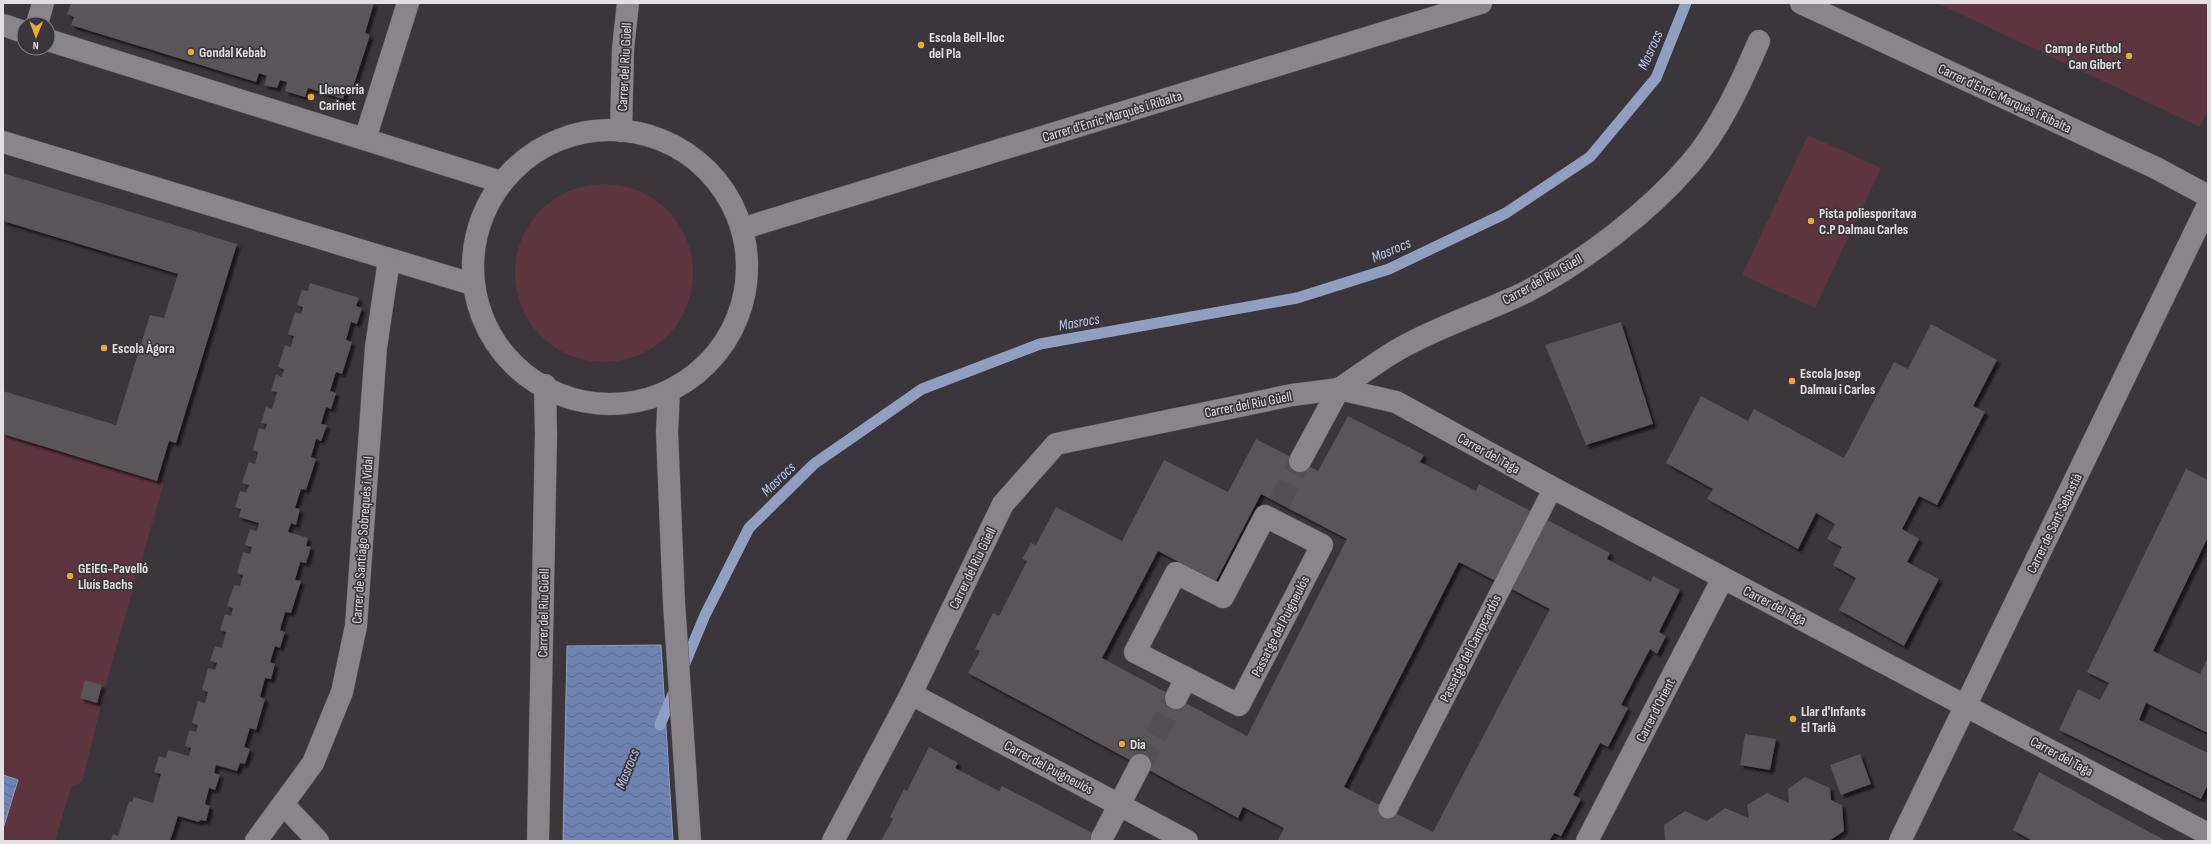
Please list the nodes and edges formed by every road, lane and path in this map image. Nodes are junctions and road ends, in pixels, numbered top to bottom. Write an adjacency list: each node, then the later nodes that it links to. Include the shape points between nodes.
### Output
1 (44, 3): 6 (street)
2 (408, 3): 12 (street)
3 (628, 3): 11 (street, Carrer del Riu Güell, via 623,48)
4 (1481, 3): 17 (street, Carrer d'Enric Marquès i Ribalta)
5 (1801, 3): 15 (street, Carrer d'Enric Marquès i Ribalta, via 2156,168)
6 (40, 16)
7 (3, 25): 8 (street)
8 (16, 29)
9 (1759, 41): 21 (street, Carrer del Riu Güell, via 1719,122 1690,164 1656,198 1619,229 1567,268 1526,292 1400,349)
10 (56, 42): 12 (street)
11 (621, 131): 14 (street, via 589,133 558,141 524,160); 17 (street, via 672,146 693,158 721,185 739,214)
12 (365, 139): 14 (street)
13 (3, 142): 18 (street)
14 (501, 182): 19 (street, via 488,202 474,235)
15 (2208, 196)
16 (2208, 205): 29 (street, Carrer de Sant Sebastià)
17 (744, 228): 22 (street, via 749,282 735,328 713,360 683,384)
18 (389, 260): 19 (street); 31 (street, Carrer de Santiago Sobrequés i Vidal, via 376,347 356,626 342,692 313,763)
19 (472, 284): 20 (street, via 478,308 494,342 520,369)
20 (545, 385): 22 (street, via 575,396 606,402 650,397); 38 (street, Carrer del Riu Güell)
21 (1339, 389): 23 (street); 24 (street, Carrer del Taga, via 1396,402); 27 (street, Carrer del Riu Güell, via 1292,395 1056,444 1003,504)
22 (668, 391): 39 (street, via 667,432 674,603 686,748)
23 (1300, 461)
24 (1553, 488): 25 (street, Carrer del Taga); 33 (lane, Passatge del Campcardós)
25 (1723, 578): 29 (street, Carrer del Taga); 42 (street, Carrer d'Orient)
26 (1186, 678): 26 (street, Passatge del Puigneulós, via 1135,652 1176,573 1223,597 1265,516 1274,511 1322,545 1239,705); 28 (street)
27 (911, 694): 32 (street, Carrer del Puigneulós); 40 (street, Carrer del Riu Güell)
28 (1176, 698)
29 (1965, 704): 34 (street, Carrer del Taga); 43 (street, Carrer de Sant Sebastià)
30 (1140, 765): 32 (street)
31 (283, 804): 36 (street, Carrer de Santiago Sobrequés i Vidal); 37 (street)
32 (1119, 805): 35 (street); 41 (street, Carrer del Puigneulós)
33 (1388, 809)
34 (2208, 834)
35 (1102, 838)
36 (256, 841)
37 (318, 841)
38 (538, 841)
39 (690, 841)
40 (833, 841)
41 (1187, 841)
42 (1587, 841)
43 (1900, 841)

